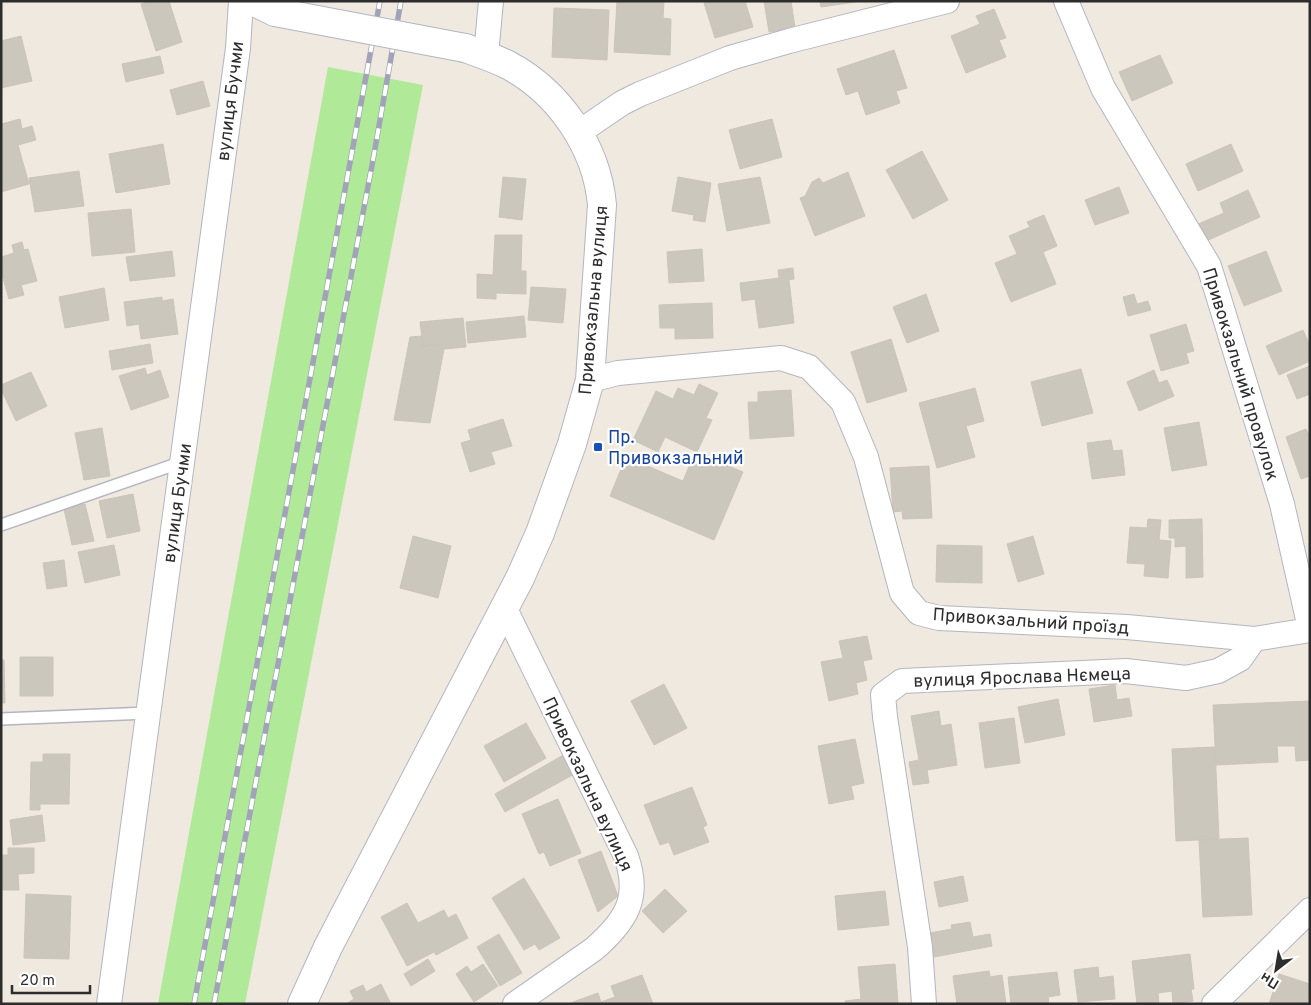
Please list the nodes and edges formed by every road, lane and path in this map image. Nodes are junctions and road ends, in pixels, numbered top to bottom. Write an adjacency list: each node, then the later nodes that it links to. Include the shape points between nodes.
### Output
1 (241, 1): 9 (street, вулиця Бучми, via 238,48)
2 (491, 1): 6 (street)
3 (947, 1): 7 (street, via 730,58 640,94)
4 (1066, 1): 12 (street, Привокзальний провулок, via 1103,88 1209,266 1282,504)
5 (264, 7): 6 (street, Привокзальна вулиця, bridge)
6 (475, 52): 7 (street, Привокзальна вулиця, via 507,64 542,89)
7 (578, 133): 8 (street, Привокзальна вулиця, via 595,173 602,205)
8 (590, 380): 11 (street, Привокзальна вулиця, via 572,444 540,533); 13 (street, Привокзальний проїзд, via 618,373 781,358 809,367 844,402 866,457 902,593 919,614 939,618 1127,627)
9 (182, 462): 10 (lane); 14 (street, вулиця Бучми)
10 (1, 525)
11 (504, 608): 18 (street, Привокзальна вулиця); 19 (street, Привокзальна вулиця, via 626,856 633,885 631,901 624,916 606,938)
12 (1310, 629): 13 (street, Привокзальний проїзд)
13 (1254, 639): 20 (street, вулиця Ярослава Нємеца, via 1240,659 1218,671 1186,678 1126,671 902,681 883,695 920,947)
14 (148, 713): 15 (lane); 17 (street, вулиця Бучми)
15 (1, 719)
16 (1310, 910): 21 (street)
17 (109, 1004)
18 (302, 1004)
19 (515, 1004)
20 (924, 1004)
21 (1214, 1004)

